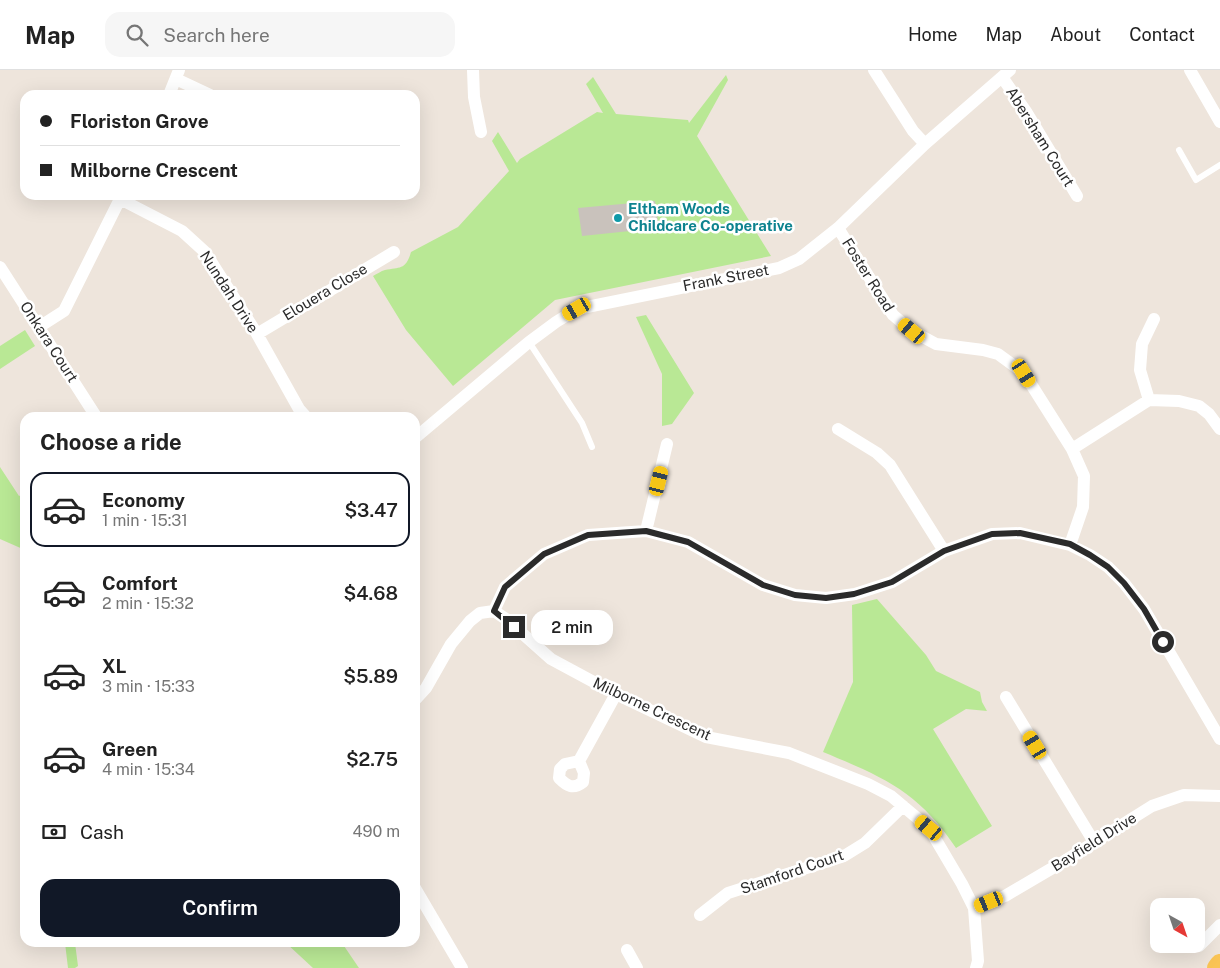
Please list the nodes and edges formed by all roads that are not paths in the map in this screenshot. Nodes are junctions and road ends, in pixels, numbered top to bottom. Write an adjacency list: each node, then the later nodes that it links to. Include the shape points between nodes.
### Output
1 (473, 70): 9 (street, via 474,98)
2 (874, 70): 10 (street, via 913,131)
3 (1190, 70): 8 (street)
4 (1006, 74): 10 (street, Frank Street); 13 (street, Abersham Court)
5 (178, 75): 6 (street); 7 (street)
6 (171, 90)
7 (202, 90)
8 (1220, 122)
9 (481, 132)
10 (925, 144): 16 (street, Frank Street)
11 (1179, 150): 12 (lane, via 1196,180)
12 (1220, 165)
13 (1077, 196)
14 (119, 200): 20 (street, via 64,311)
15 (125, 200): 21 (street, Nundah Drive, via 182,231 205,252)
16 (838, 228): 22 (street, Frank Street, via 799,259 779,268 577,309); 31 (street, Foster Road, via 894,315 912,331 936,344 998,354 1024,373)
17 (394, 252): 21 (street, Elouera Close)
18 (0, 267): 20 (street, Onkara Court)
19 (1154, 319): 23 (street, via 1142,344 1140,370)
20 (39, 327): 24 (street, Onkara Court)
21 (257, 334): 25 (street, Nundah Drive)
22 (529, 342): 28 (street, Frank Street); 30 (lane, via 582,423)
23 (1149, 400): 27 (street, via 1179,401 1199,406); 31 (street)
24 (93, 412)
25 (302, 412)
26 (838, 429): 34 (street, via 890,465)
27 (1220, 429)
28 (420, 434)
29 (667, 444): 32 (street)
30 (592, 447)
31 (1072, 449): 33 (street, Foster Road, via 1084,476 1083,507)
32 (646, 531): 34 (street, via 688,542 763,585 795,595 826,598 854,594 892,582); 35 (street, via 588,535 544,554 505,587)
33 (1070, 544): 34 (street, via 1020,533 992,534); 39 (street, via 1108,567 1124,583 1144,609)
34 (944, 551)
35 (494, 611): 36 (street, Milborne Crescent, via 551,659); 37 (street, via 480,613 470,621 451,644)
36 (616, 694): 40 (street); 42 (street, Milborne Crescent, via 706,737 789,753 808,760 868,784 892,796)
37 (420, 695)
38 (1006, 697): 43 (street)
39 (1220, 739)
40 (579, 761)
41 (1220, 796): 43 (street, Bayfield Drive, via 1184,795 1152,806)
42 (903, 806): 45 (street, Milborne Crescent, via 929,828); 46 (street, Stamford Court, via 865,843 844,856 728,893)
43 (1094, 842): 45 (street, Bayfield Drive, via 1004,896)
44 (420, 897): 51 (street)
45 (974, 908): 53 (street, Milborne Crescent)
46 (700, 914)
47 (1220, 925): 48 (street)
48 (1205, 940)
49 (627, 950): 52 (street)
50 (1220, 964): 54 (main road)
51 (462, 968)
52 (638, 968)
53 (976, 968)
54 (1217, 968)

